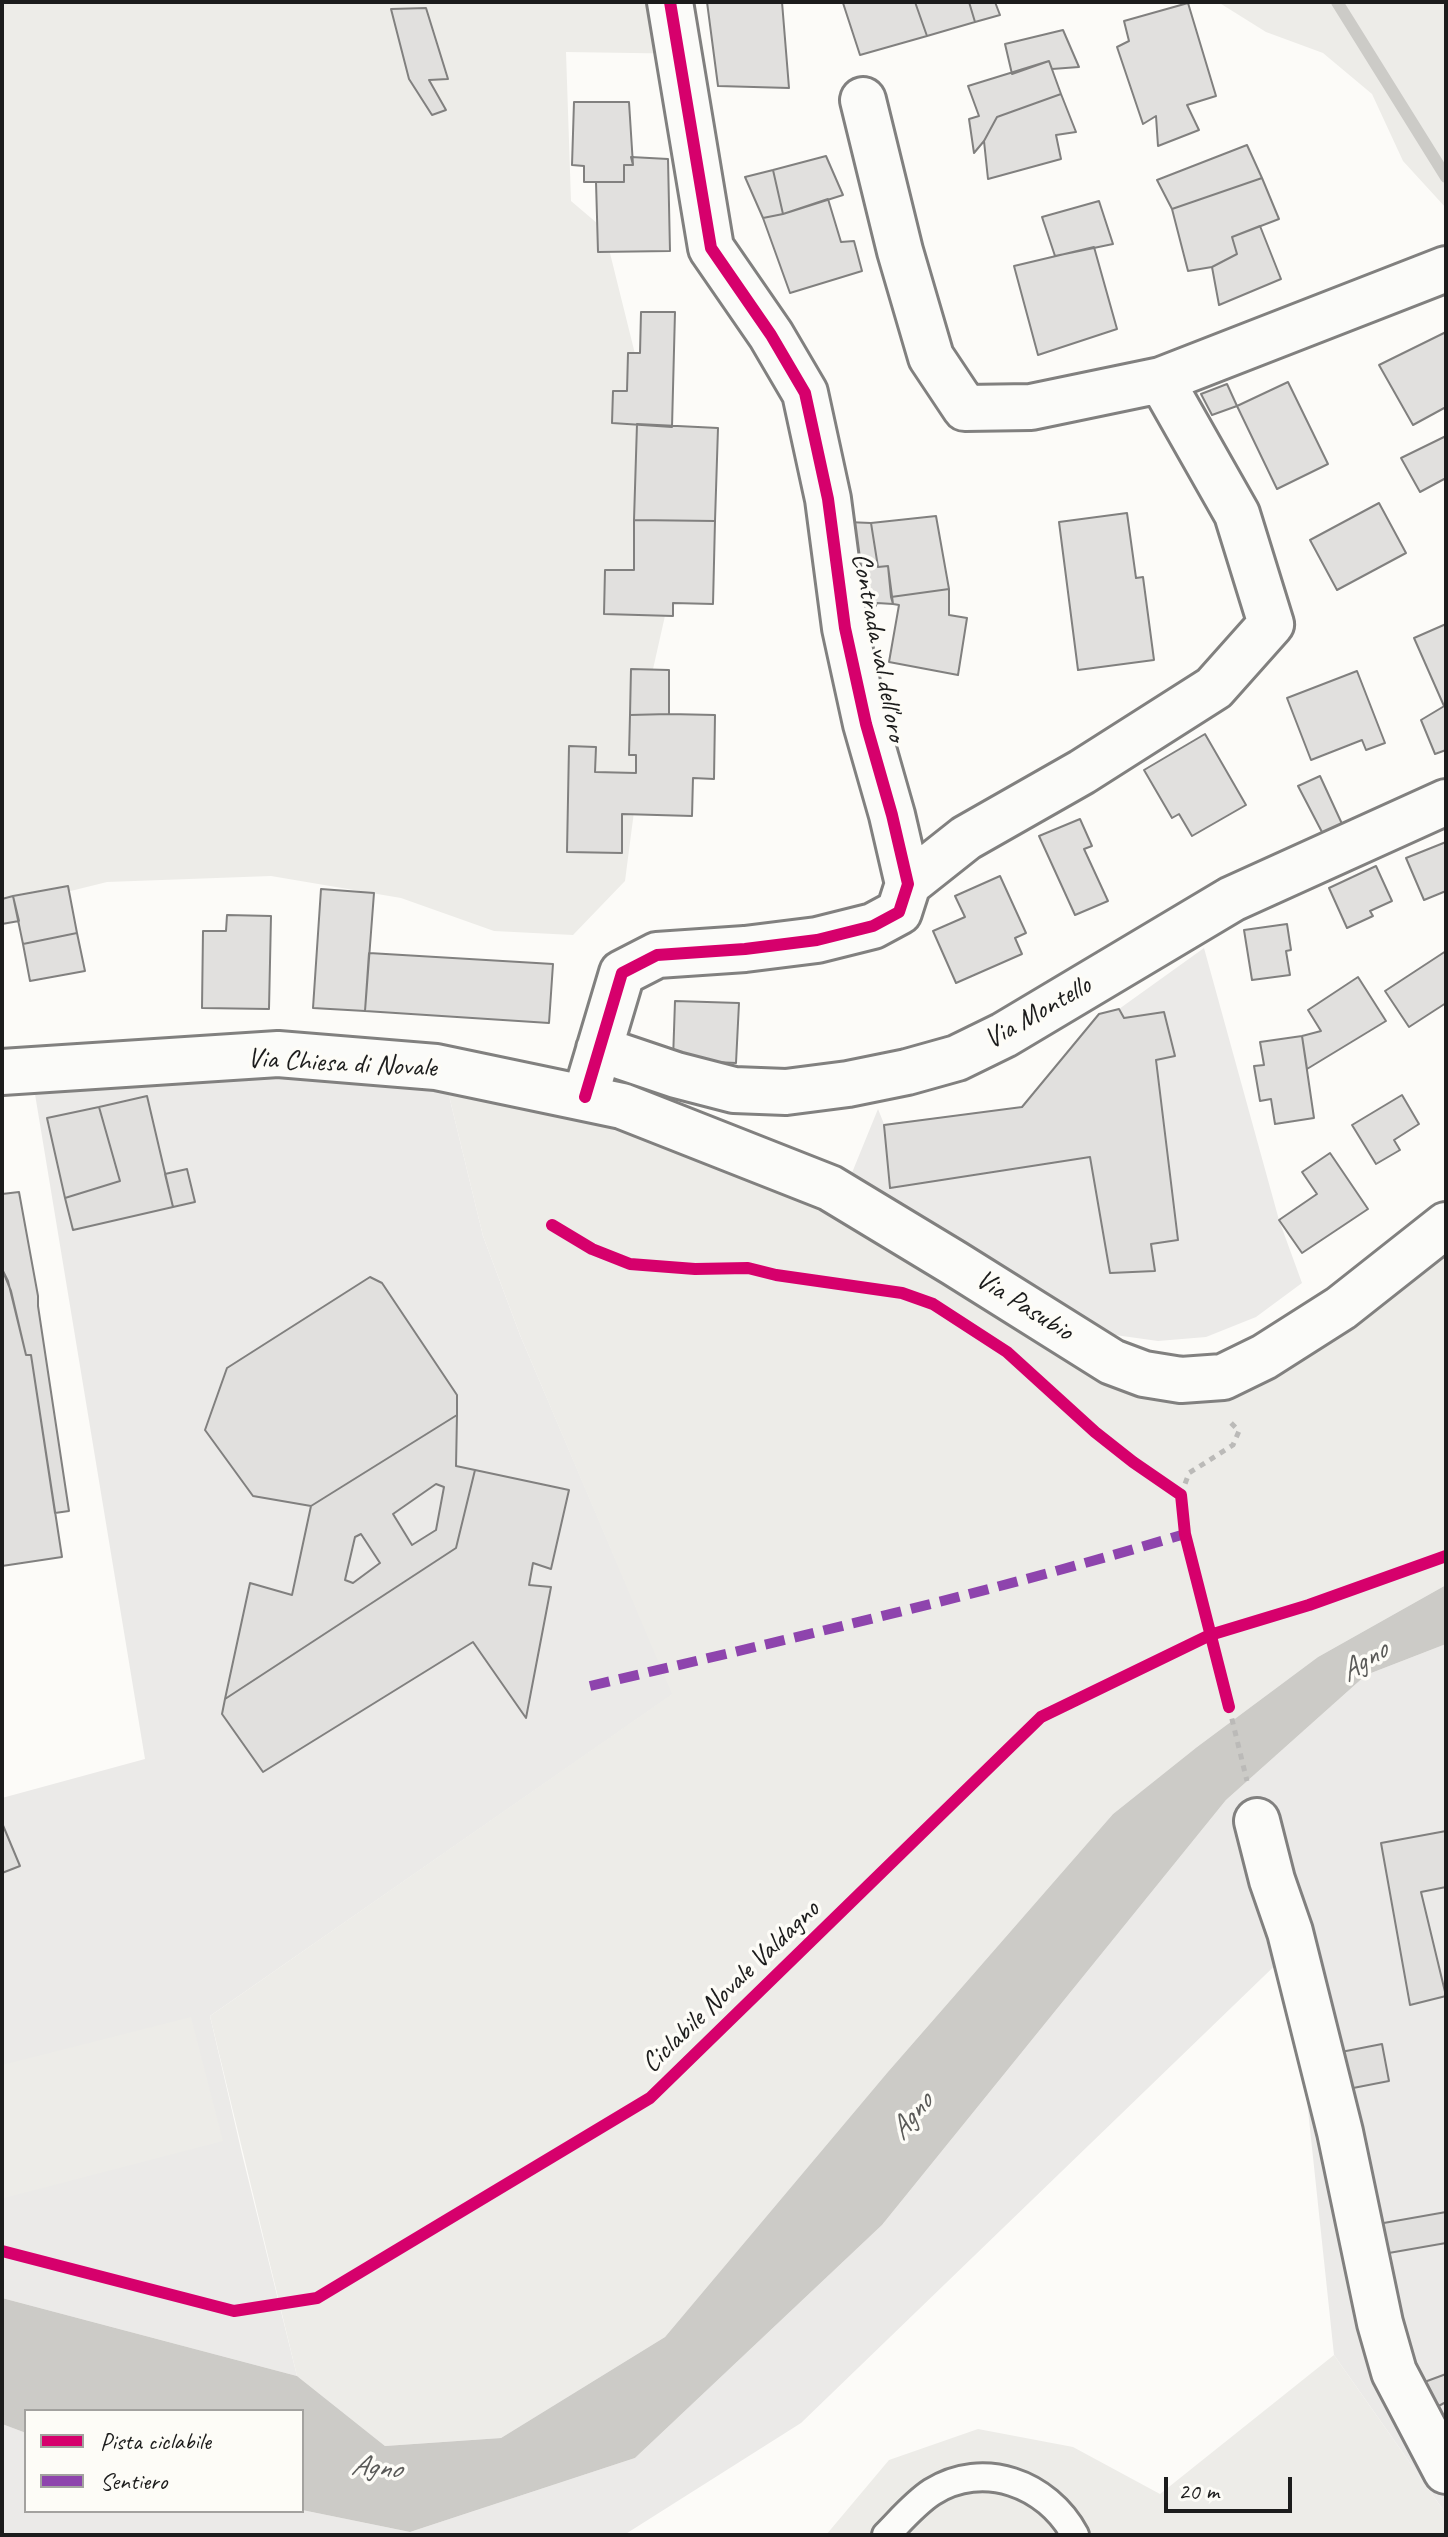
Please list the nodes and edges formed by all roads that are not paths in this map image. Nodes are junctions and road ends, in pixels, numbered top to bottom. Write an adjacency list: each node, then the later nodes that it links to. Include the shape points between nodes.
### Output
1 (670, 2): 6 (street, Contrada val dell'oro, via 711,248 805,393 828,499 845,628)
2 (863, 100): 4 (street, via 931,357 965,408 1031,407)
3 (1446, 269): 4 (street)
4 (1161, 380): 6 (street, via 1237,514 1271,624 1214,688 966,838)
5 (1446, 802): 7 (street, Via Montello, via 1232,899 957,1058 848,1084 786,1092 734,1090)
6 (908, 884): 7 (street, via 899,912 873,926 817,940 657,955 622,973)
7 (599, 1049): 9 (street)
8 (2, 1072): 9 (street, Via Chiesa di Novale, via 278,1054 436,1067)
9 (585, 1097): 10 (street, Via Pasubio, via 622,1106 830,1188 1112,1362 1181,1380 1223,1377 1264,1357 1341,1308)
10 (1446, 1225)
11 (1257, 1821): 12 (street, via 1340,2132 1394,2372)
12 (1446, 2471)
13 (886, 2535): 14 (lane, via 930,2493 956,2480 988,2476 1054,2505)
14 (1075, 2535)

